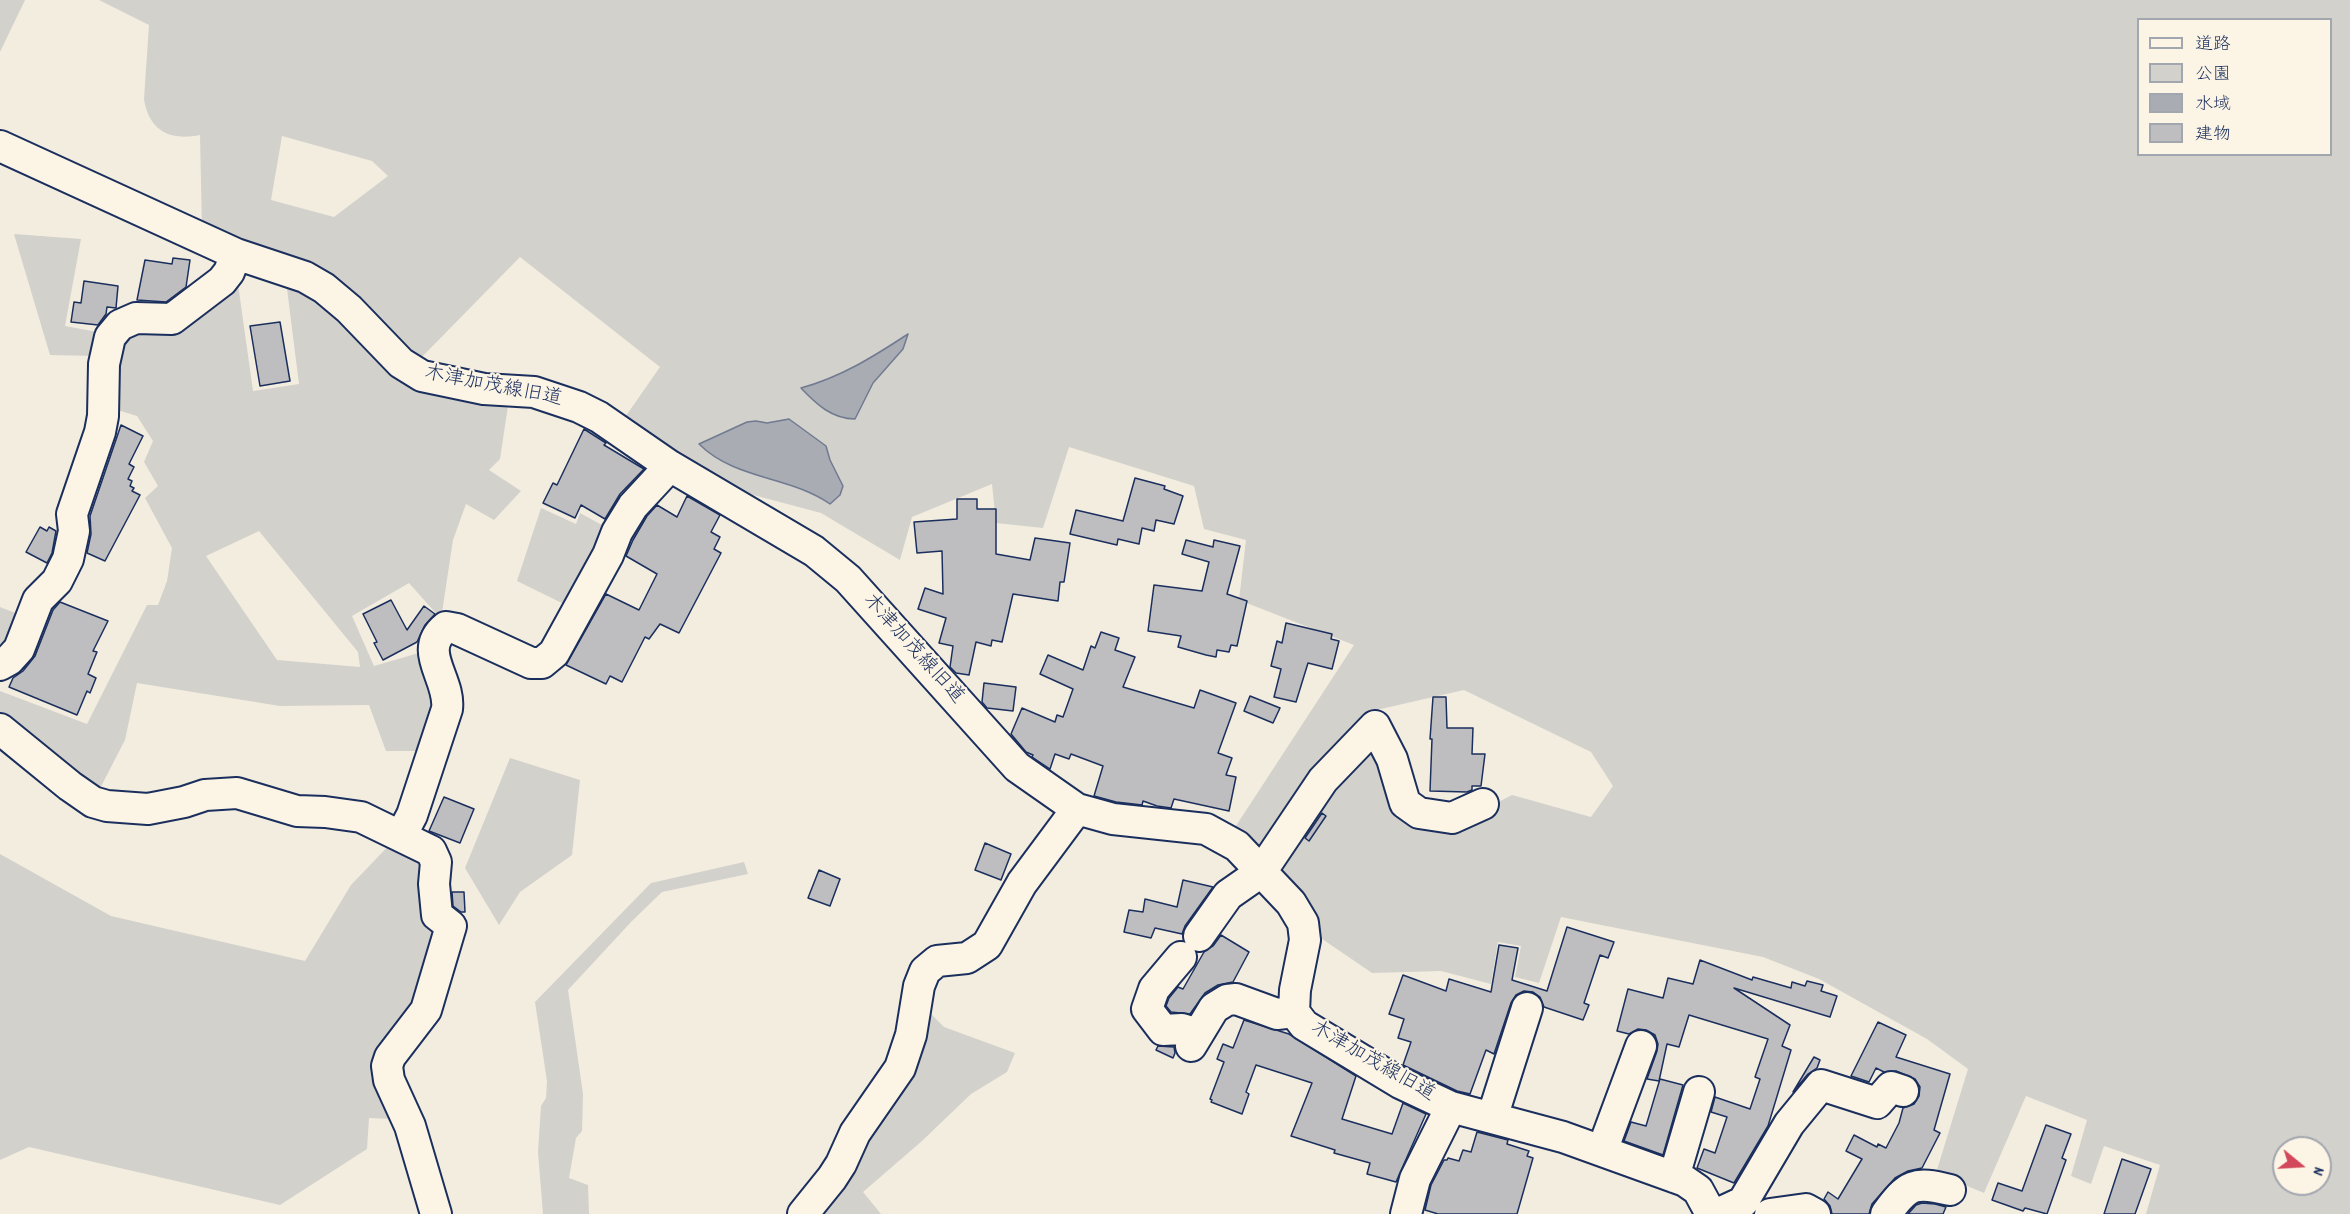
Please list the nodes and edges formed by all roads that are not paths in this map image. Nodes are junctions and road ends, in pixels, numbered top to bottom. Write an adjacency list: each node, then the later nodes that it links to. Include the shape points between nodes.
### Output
1 (0, 146): 2 (street, 木津加茂線旧道)
2 (236, 254): 3 (street, 木津加茂線旧道, via 305,277 324,288 350,309 391,355 422,376 484,389 549,395 598,417); 4 (street, via 222,281 172,319 136,318 120,325 110,337 104,364 100,432 72,514 74,531 68,559 57,581 38,600 19,650)
3 (670, 466): 7 (street, 木津加茂線旧道, via 814,551 848,579 1017,767); 8 (street, via 628,515 555,653 547,660 531,663 457,629 446,627 438,635 433,653 447,693 447,709 412,815)
4 (0, 665)
5 (0, 729): 8 (street, via 70,786 93,802 107,806 148,809 205,795 237,793 297,811 350,815)
6 (1483, 804): 9 (street, via 1452,818 1419,813 1405,803 1392,759 1375,726 1323,780)
7 (1077, 809): 9 (street, 木津加茂線旧道, via 1113,819 1206,829 1237,846); 22 (street, via 1022,883 987,945 967,958 937,961 926,970 900,1068 855,1134 832,1178)
8 (401, 836): 21 (street, via 433,854 437,915 451,926 426,1010 387,1066)
9 (1261, 872): 11 (street, 木津加茂線旧道, via 1291,903 1303,923 1305,940 1294,990); 11 (street, via 1228,895 1154,989 1147,1009 1163,1030 1182,1029 1194,1040 1214,1008 1227,1000 1236,999 1277,1014)
10 (1527, 1008): 16 (street)
11 (1294, 1012): 15 (street, 木津加茂線旧道, via 1304,1026 1400,1083)
12 (1641, 1046): 17 (street)
13 (1903, 1091): 20 (street, via 1891,1087 1877,1103 1821,1085 1789,1124 1743,1202)
14 (1698, 1092): 18 (street)
15 (1451, 1107): 16 (street, 木津加茂線旧道); 23 (street, via 1415,1179)
16 (1492, 1118): 17 (street, 木津加茂線旧道)
17 (1602, 1152): 18 (street, 木津加茂線旧道)
18 (1674, 1178): 20 (street, 木津加茂線旧道, via 1698,1190)
19 (1950, 1190): 26 (street, via 1916,1185 1898,1197)
20 (1721, 1211): 24 (street)
21 (436, 1214)
22 (803, 1214)
23 (1406, 1214)
24 (1769, 1214): 25 (street, via 1806,1209)
25 (1815, 1214)
26 (1886, 1214)

